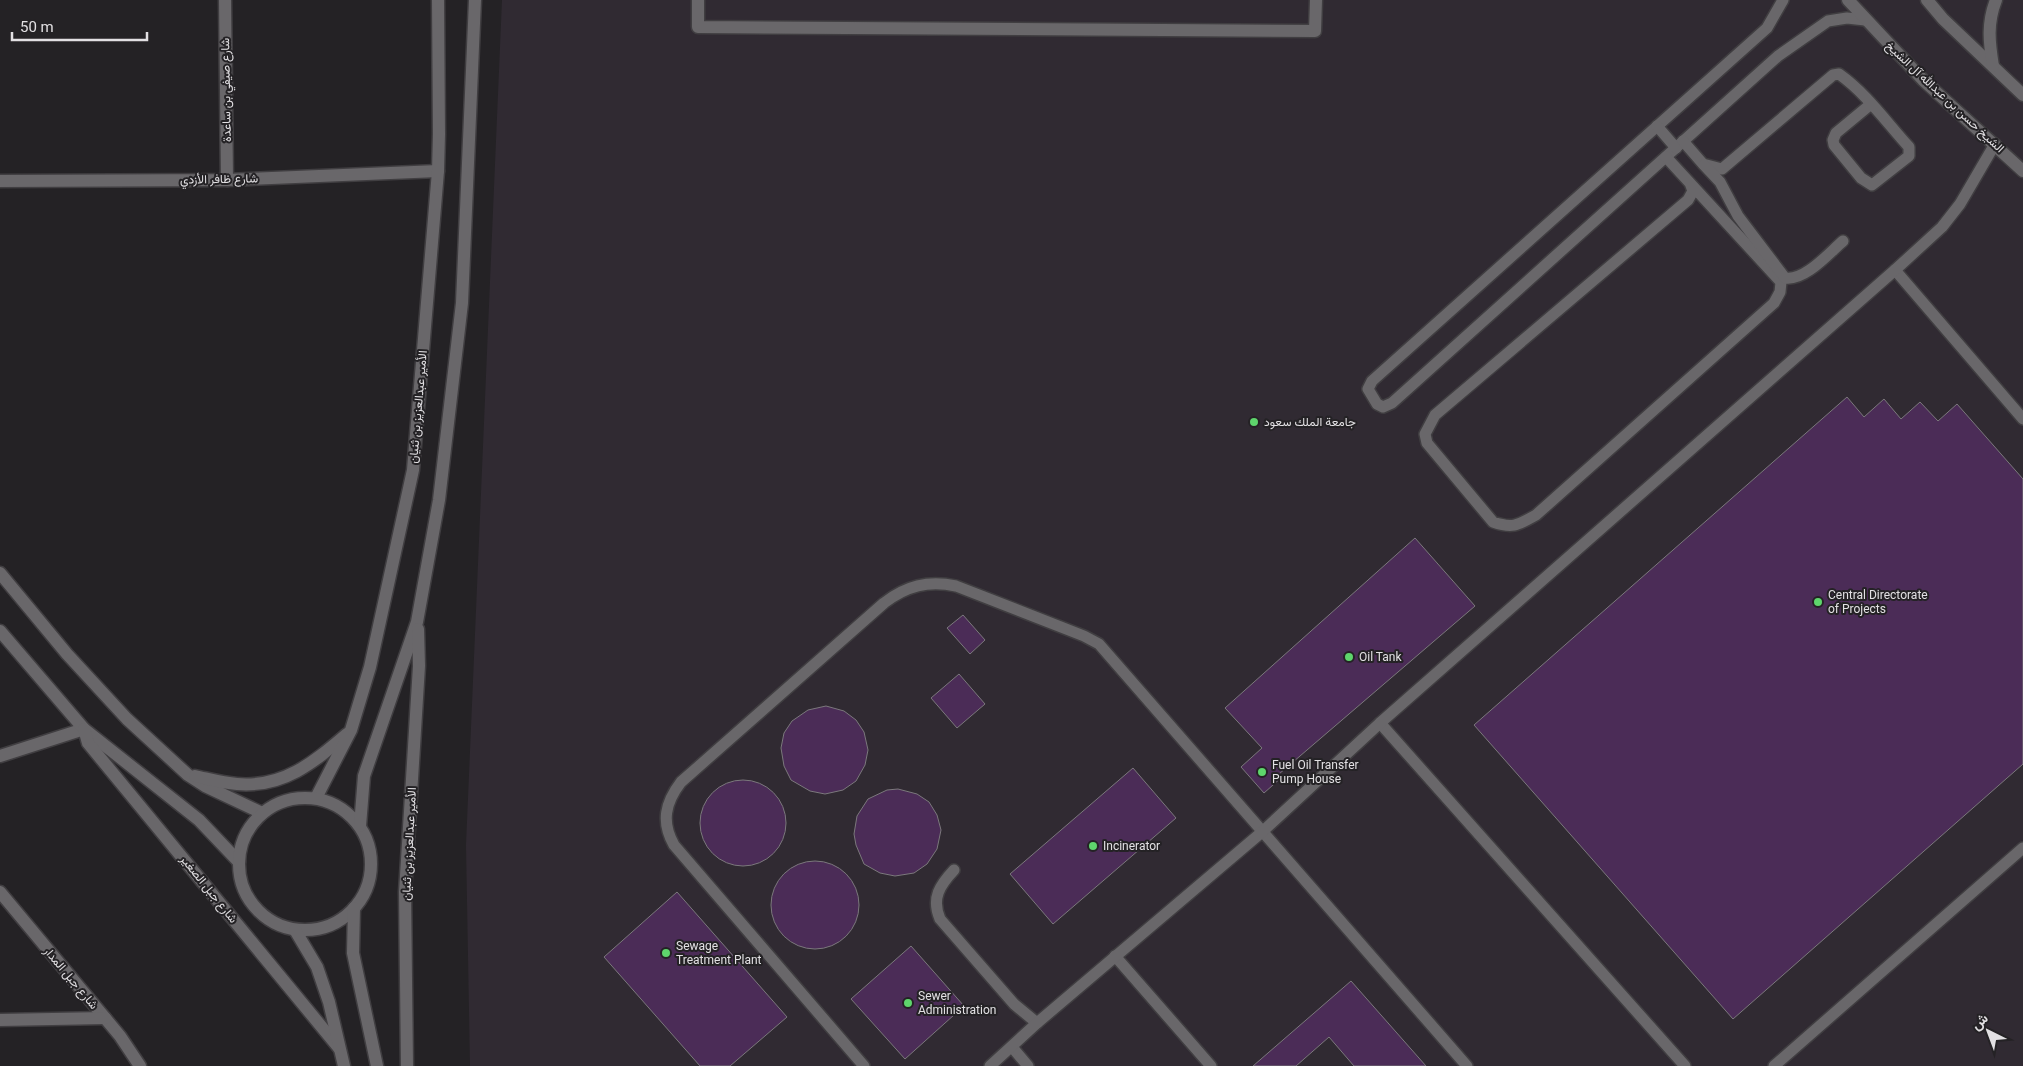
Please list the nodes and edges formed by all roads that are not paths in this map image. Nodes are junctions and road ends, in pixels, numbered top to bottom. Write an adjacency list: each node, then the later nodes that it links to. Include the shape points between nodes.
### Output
1 (225, 0): 21 (street, شارع صيفي بن ساعدة)
2 (438, 0): 19 (street, الأمير عبدالعزيز بن ثنيان)
3 (475, 0): 28 (street, الأمير عبدالعزيز بن ثنيان, via 462,303 439,500)
4 (698, 0): 5 (street, via 698,27 1305,31 1315,31)
5 (1316, 0)
6 (1783, 0): 14 (lane, via 1767,28)
7 (1848, 0): 10 (street, الشيخ حسن بن عبدالله آل الشيخ)
8 (1926, 0): 11 (street)
9 (1996, 0): 11 (street, via 1988,35)
10 (1865, 20): 15 (street, الشيخ حسن بن عبدالله آل الشيخ, via 1923,80); 16 (lane, via 1828,21 1778,56)
11 (1993, 66): 12 (street)
12 (2023, 95)
13 (1871, 104): 13 (lane, via 1909,147 1909,156 1872,185 1861,178 1834,146 1833,140 1836,133); 18 (lane, via 1840,74 1833,75 1722,169)
14 (1657, 126): 16 (lane); 17 (lane, via 1372,381 1368,389 1377,404 1383,407 1392,403)
15 (1995, 144): 20 (street, الشيخ حسن بن عبدالله آل الشيخ); 25 (lane, via 1960,204 1942,227)
16 (1679, 145): 17 (lane); 18 (lane)
17 (1666, 157): 23 (lane)
18 (1703, 164): 24 (lane, via 1720,182 1738,216 1785,278 1804,275)
19 (438, 171): 21 (street, شارع ظافر الأزدي); 32 (street, الأمير عبدالعزيز بن ثنيان, via 413,470 370,667)
20 (2023, 171)
21 (227, 180): 22 (street, شارع ظافر الأزدي)
22 (0, 181)
23 (1690, 182): 23 (lane, via 1693,191 1688,200 1436,415 1425,434 1427,443 1493,522 1507,527 1520,525 1536,515 1774,303 1780,292 1780,282)
24 (1843, 241)
25 (1895, 270): 26 (lane); 30 (lane)
26 (2023, 418)
27 (0, 573): 34 (street, via 113,704)
28 (417, 622): 37 (street, الأمير عبدالعزيز بن ثنيان, via 364,776); 54 (street, الأمير عبدالعزيز بن ثنيان, via 420,666 405,892)
29 (0, 631): 31 (street, شارع جبل الصغير)
30 (1380, 723): 38 (lane); 60 (lane)
31 (84, 729): 33 (street); 40 (street, شارع جبل الصغير, via 200,820); 50 (street, شارع جبل الصغير, via 88,743)
32 (352, 730): 34 (street, via 299,771 266,783 237,784); 35 (street, الأمير عبدالعزيز بن ثنيان)
33 (0, 756)
34 (188, 775): 36 (street)
35 (316, 798): 36 (street, via 288,800); 37 (street, via 341,808)
36 (262, 814): 40 (street, via 246,835)
37 (360, 826): 43 (street, via 371,854 369,883)
38 (1262, 832): 45 (lane); 55 (lane, via 1105,650 1092,640 946,584 926,583 902,590 681,782 670,797 666,814 667,830 674,845); 59 (lane)
39 (2023, 848): 61 (lane)
40 (239, 862): 44 (street, via 242,886 254,906 272,922)
41 (954, 870): 48 (lane, via 937,893 936,911 940,919 1014,1004)
42 (0, 892): 46 (street, شارع جبل المدار)
43 (354, 908): 44 (street, via 337,922 324,927); 53 (street, via 353,953)
44 (295, 930): 50 (street, شارع جبل الصغير, via 317,967)
45 (1115, 956): 48 (lane); 58 (lane)
46 (105, 1018): 47 (street); 51 (street, شارع جبل المدار)
47 (0, 1020)
48 (1037, 1023): 49 (lane)
49 (1012, 1047): 56 (lane); 57 (lane)
50 (339, 1048): 52 (street, شارع جبل الصغير)
51 (140, 1066)
52 (344, 1066)
53 (377, 1066)
54 (407, 1066)
55 (864, 1066)
56 (990, 1066)
57 (1028, 1066)
58 (1211, 1066)
59 (1467, 1066)
60 (1685, 1066)
61 (1774, 1066)

